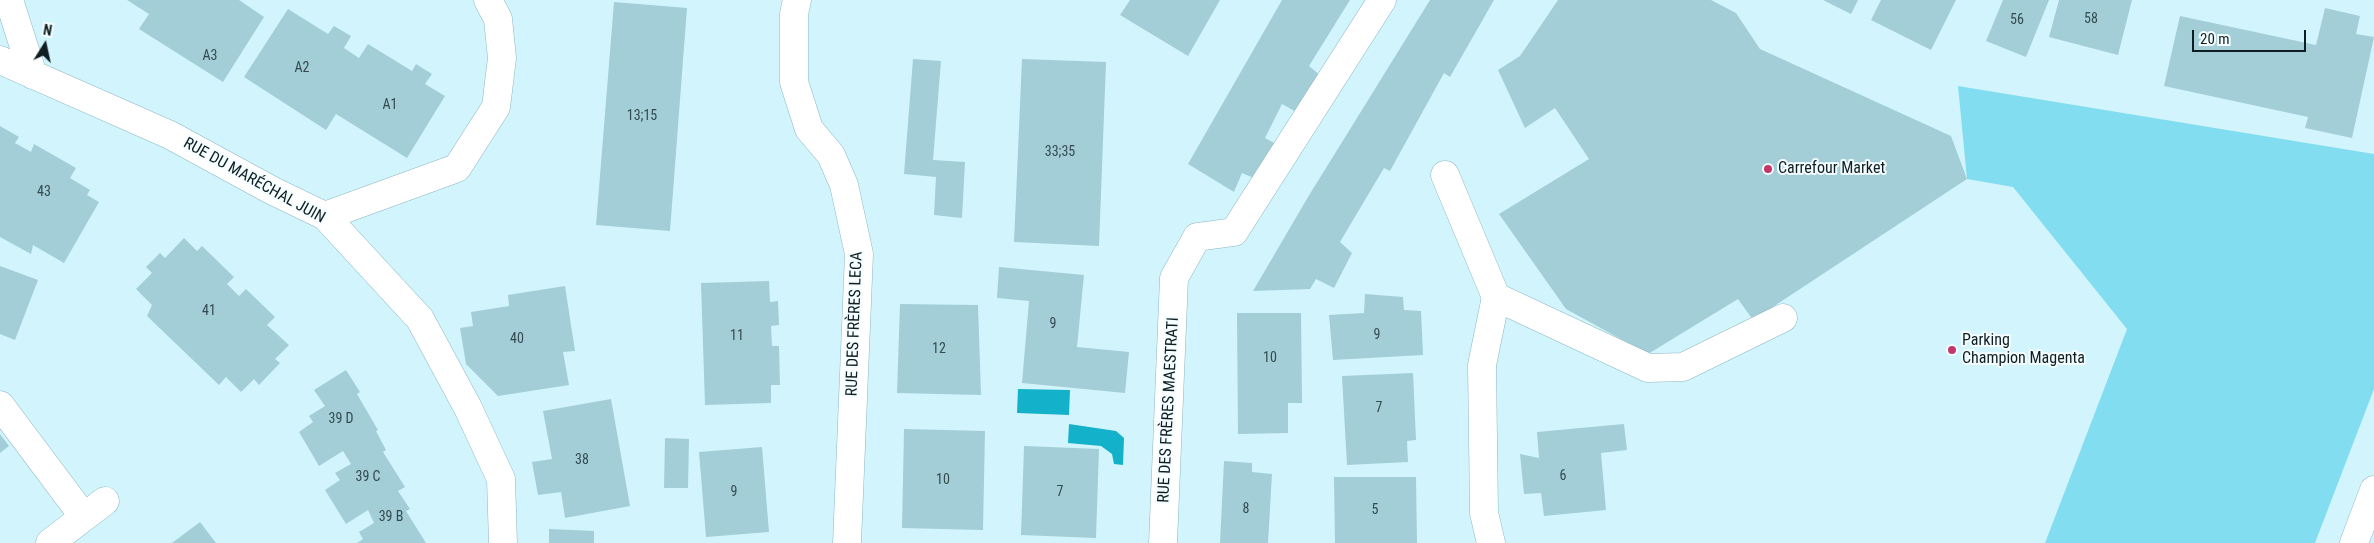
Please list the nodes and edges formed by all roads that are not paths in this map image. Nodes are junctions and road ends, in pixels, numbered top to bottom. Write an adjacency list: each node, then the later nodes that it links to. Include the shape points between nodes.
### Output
1 (9, 0): 6 (street)
2 (488, 0): 8 (street, via 498,19 502,58 496,107 457,168)
3 (797, 0): 15 (street, RUE DES FRÈRES LECA, via 794,82 809,128 831,155 844,185 859,254)
4 (1382, 0): 16 (street, RUE DES FRÈRES MAESTRATI, via 1234,232 1197,237 1174,278)
5 (0, 60): 6 (street, RUE DU MARÉCHAL JUIN)
6 (33, 75): 8 (street, RUE DU MARÉCHAL JUIN, via 170,135)
7 (1445, 175): 9 (street)
8 (325, 216): 14 (street, RUE DU MARÉCHAL JUIN, via 420,319 502,479)
9 (1496, 297): 10 (street, via 1648,368 1683,367); 17 (street, via 1482,365 1484,513)
10 (1783, 318)
11 (0, 405): 13 (street, via 94,509)
12 (2374, 490): 18 (street)
13 (50, 543)
14 (503, 543)
15 (847, 543)
16 (1163, 543)
17 (1491, 543)
18 (2354, 543)

